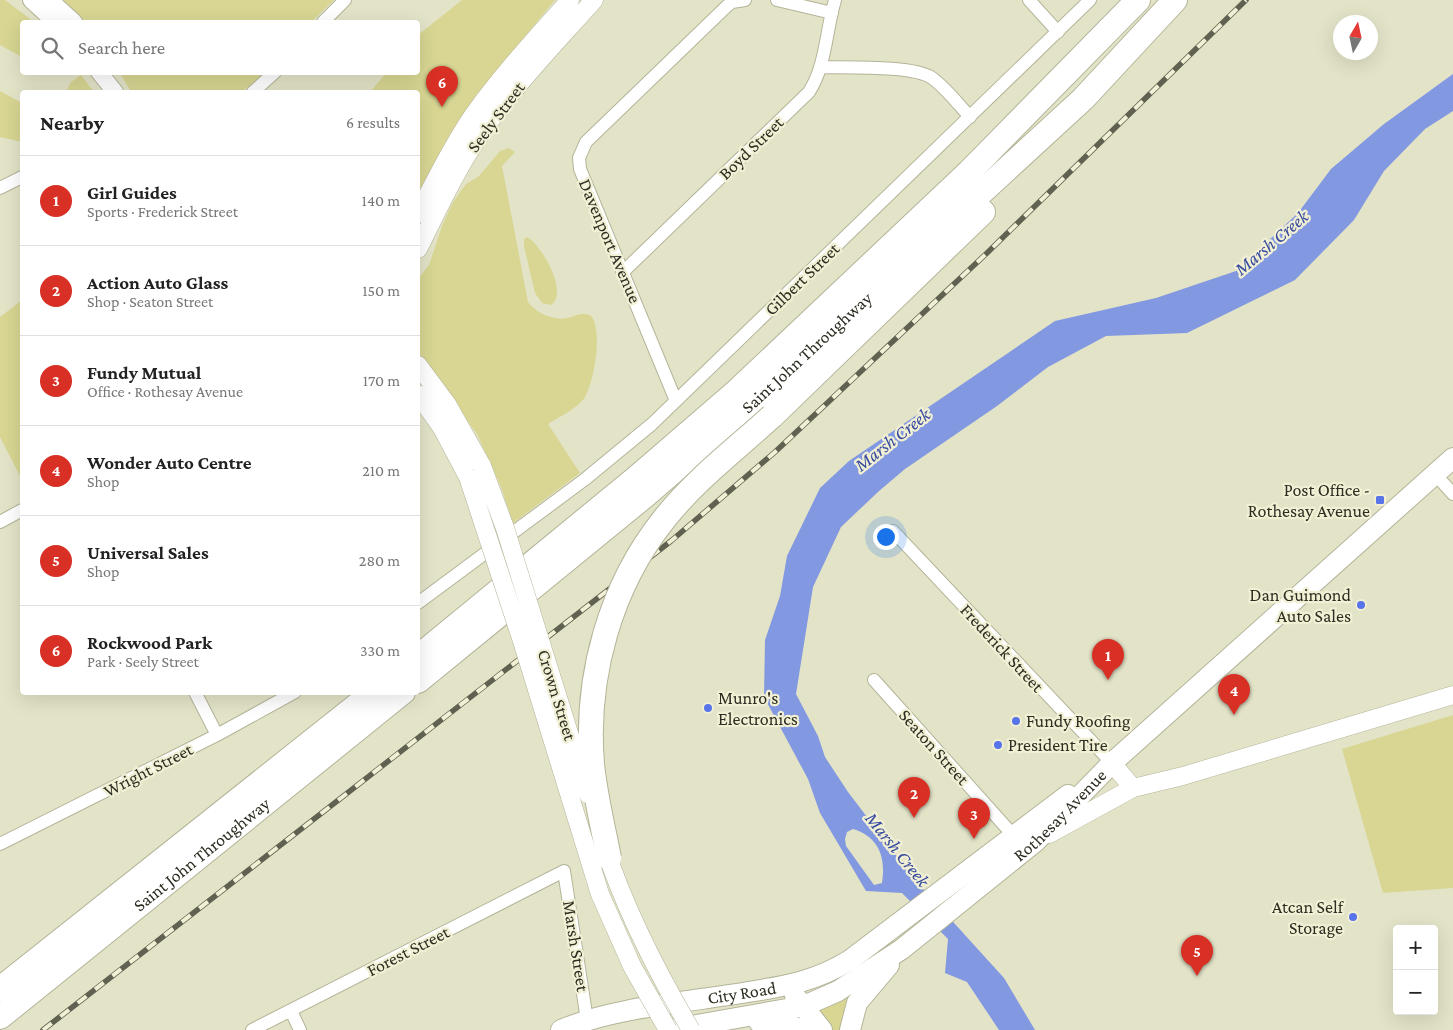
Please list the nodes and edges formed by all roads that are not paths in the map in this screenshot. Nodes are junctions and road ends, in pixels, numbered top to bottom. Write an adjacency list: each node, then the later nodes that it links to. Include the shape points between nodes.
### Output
1 (31, 0): 15 (street)
2 (50, 0): 16 (street)
3 (345, 0): 17 (street)
4 (570, 0): 31 (main road, Seely Street, via 472,118 447,157)
5 (594, 0): 32 (main road, Seely Street, via 486,127 462,164)
6 (746, 0): 33 (street, Davenport Avenue, via 727,6 586,142 580,152 580,169)
7 (777, 0): 14 (street)
8 (835, 0): 14 (street, Boyd Street)
9 (1029, 0): 19 (street)
10 (1090, 0): 19 (street, Gilbert Street)
11 (1134, 0): 18 (highway)
12 (1138, 0): 18 (highway, Saint John Throughway)
13 (1175, 0): 27 (highway, Saint John Throughway)
14 (832, 13): 20 (street, Boyd Street)
15 (53, 20)
16 (72, 20)
17 (326, 20)
18 (1112, 26): 44 (highway, Saint John Throughway, via 969,172 737,391)
19 (1058, 32): 28 (street, Gilbert Street)
20 (820, 67): 28 (street, via 925,74); 33 (street, Boyd Street, via 809,92)
21 (101, 75): 24 (street)
22 (114, 75): 25 (street)
23 (272, 75): 26 (street)
24 (113, 90)
25 (121, 90)
26 (255, 90)
27 (1083, 99): 45 (highway, Saint John Throughway, via 752,403 647,494); 58 (highway, bridge, via 968,228 680,501 636,558 612,613 596,679 592,734 595,784)
28 (970, 117): 36 (street, Gilbert Street)
29 (20, 178): 30 (street)
30 (0, 188)
31 (420, 210)
32 (420, 245)
33 (624, 271): 36 (street, Davenport Avenue)
34 (420, 368): 58 (main road, Crown Street, bridge, via 448,404 482,466 505,528)
35 (420, 397): 73 (main road, Crown Street, bridge, via 442,428 468,478 600,894 632,966)
36 (676, 401): 43 (street, Gilbert Street, via 602,466)
37 (1453, 458): 38 (main road)
38 (1435, 474): 39 (street); 53 (main road)
39 (1453, 494)
40 (20, 511): 41 (street)
41 (0, 522)
42 (893, 531): 53 (street, Frederick Street)
43 (420, 602)
44 (420, 655)
45 (420, 679)
46 (874, 680): 55 (street, Seaton Street)
47 (197, 695): 52 (street)
48 (290, 695): 52 (street, Wright Street)
49 (370, 695): 64 (highway, Saint John Throughway)
50 (399, 695): 67 (highway, Saint John Throughway)
51 (1453, 696): 54 (main road)
52 (217, 735): 57 (street, Wright Street)
53 (1112, 763): 54 (main road); 55 (main road, Rothesay Avenue); 56 (main road, Rothesay Avenue)
54 (1133, 788): 56 (main road)
55 (1013, 835): 60 (main road, Rothesay Avenue)
56 (1035, 842): 61 (main road, Rothesay Avenue)
57 (0, 844)
58 (609, 858): 74 (main road, Crown Street, bridge, via 641,939)
59 (564, 871): 66 (street, Forest Street); 69 (street, Marsh Street)
60 (906, 918): 63 (main road, City Road, via 833,971 803,983)
61 (920, 934): 62 (main road, City Road)
62 (902, 949): 65 (main road, City Road, via 838,991); 77 (main road, via 857,1003)
63 (782, 986): 65 (main road); 69 (main road, City Road)
64 (0, 989)
65 (804, 1006): 68 (main road, City Road); 76 (main road)
66 (290, 1011): 70 (street, Forest Street); 71 (street)
67 (0, 1017)
68 (712, 1022): 73 (main road, City Road); 75 (main road, via 784,1023)
69 (590, 1027): 72 (main road, City Road)
70 (252, 1030)
71 (300, 1030)
72 (561, 1030)
73 (669, 1030)
74 (691, 1030)
75 (802, 1030)
76 (822, 1030)
77 (850, 1030)

